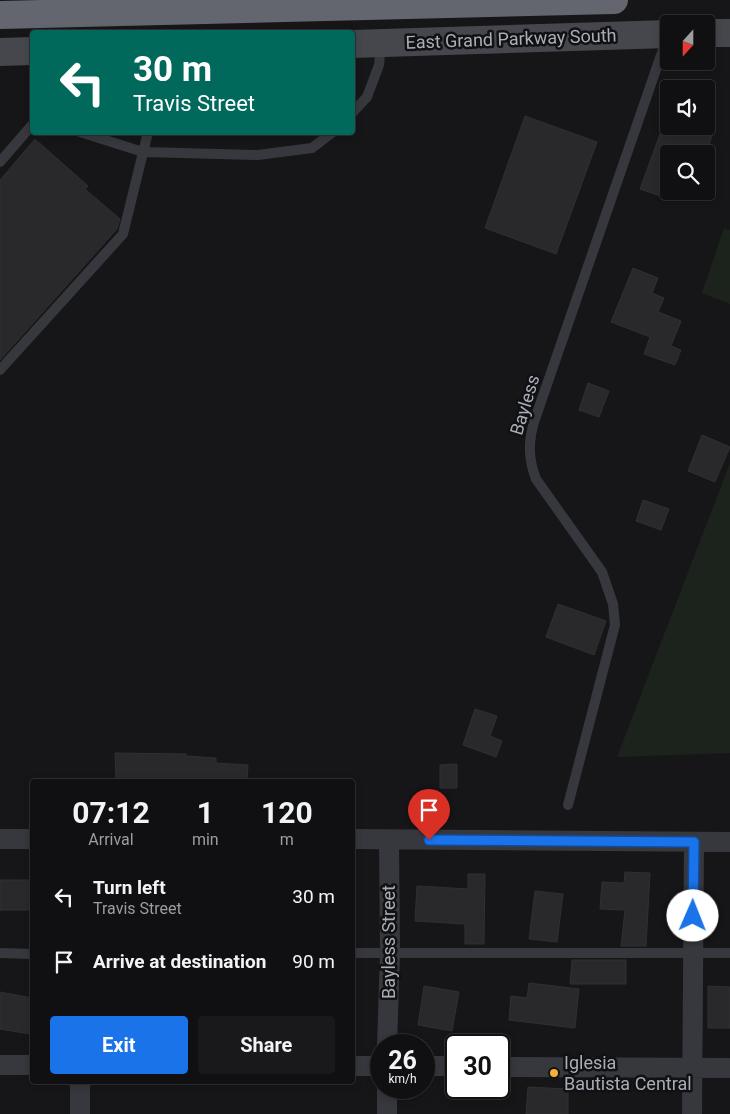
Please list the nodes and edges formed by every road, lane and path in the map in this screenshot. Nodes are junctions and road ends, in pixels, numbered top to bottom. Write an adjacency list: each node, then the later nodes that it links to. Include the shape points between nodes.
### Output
1 (614, 0): 2 (highway, East Grand Parkway South)
2 (0, 15)
3 (715, 33): 4 (main road)
4 (730, 33)
5 (660, 35): 9 (main road, East Grand Parkway South)
6 (355, 45): 9 (main road, East Grand Parkway South)
7 (30, 51): 8 (main road)
8 (0, 52)
9 (380, 54): 11 (lane, via 366,97)
10 (660, 57): 19 (lane, Bayless, via 529,445 536,479 602,572 613,604 615,626)
11 (355, 110)
12 (30, 127): 17 (lane)
13 (89, 135): 16 (lane)
14 (147, 135): 16 (lane)
15 (330, 135): 16 (lane, via 312,148 258,155)
16 (142, 152): 18 (lane, via 123,234)
17 (0, 162)
18 (0, 370)
19 (568, 805)
20 (0, 838): 21 (street)
21 (30, 839)
22 (355, 840): 23 (street)
23 (390, 840): 24 (street); 27 (street, Bayless Street)
24 (694, 842): 25 (street); 28 (street)
25 (730, 842)
26 (0, 953): 30 (lane)
27 (390, 953): 28 (lane); 31 (lane); 32 (street, Bayless Street)
28 (693, 953): 29 (lane); 38 (street)
29 (730, 953)
30 (30, 954)
31 (355, 954)
32 (388, 1034)
33 (0, 1065): 34 (street)
34 (30, 1065)
35 (355, 1066): 36 (street)
36 (370, 1066)
37 (510, 1066): 38 (street)
38 (692, 1068): 39 (street); 44 (street)
39 (730, 1068)
40 (80, 1084): 42 (street)
41 (387, 1099): 43 (street)
42 (80, 1114)
43 (387, 1114)
44 (692, 1114)

